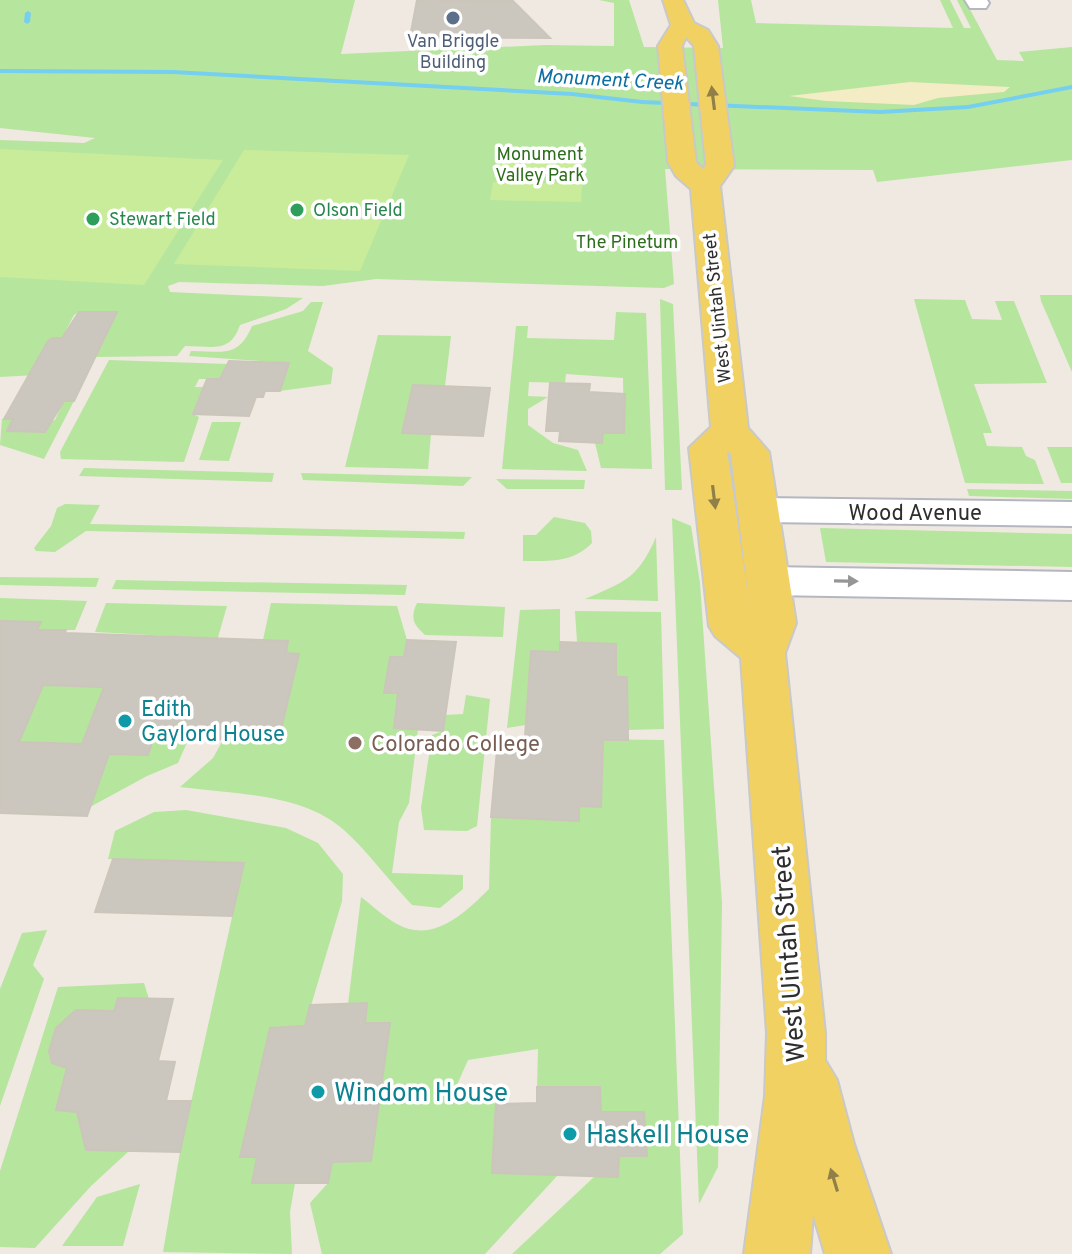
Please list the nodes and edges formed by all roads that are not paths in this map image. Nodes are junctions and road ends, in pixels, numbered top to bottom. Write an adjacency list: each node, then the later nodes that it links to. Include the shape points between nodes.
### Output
1 (672, 0): 3 (main road, West Uintah Street)
2 (699, 5): 3 (main road)
3 (679, 32): 4 (main road, West Uintah Street, via 681,150 686,170); 4 (main road, West Uintah Street, one-way to 3, via 719,171 706,46 699,35)
4 (705, 186): 5 (main road, West Uintah Street)
5 (730, 430): 6 (main road, West Uintah Street, via 750,452); 10 (main road, one-way to 10, via 708,448 731,626)
6 (758, 510): 7 (street, Wood Avenue); 8 (main road, West Uintah Street)
7 (1072, 514)
8 (768, 581): 9 (street, one-way to 9); 10 (main road, West Uintah Street, via 774,623)
9 (1072, 586)
10 (763, 653): 11 (main road, West Uintah Street)
11 (796, 1033): 12 (main road, West Uintah Street, via 795,1096); 13 (main road, one-way to 11)
12 (777, 1254)
13 (858, 1254)

